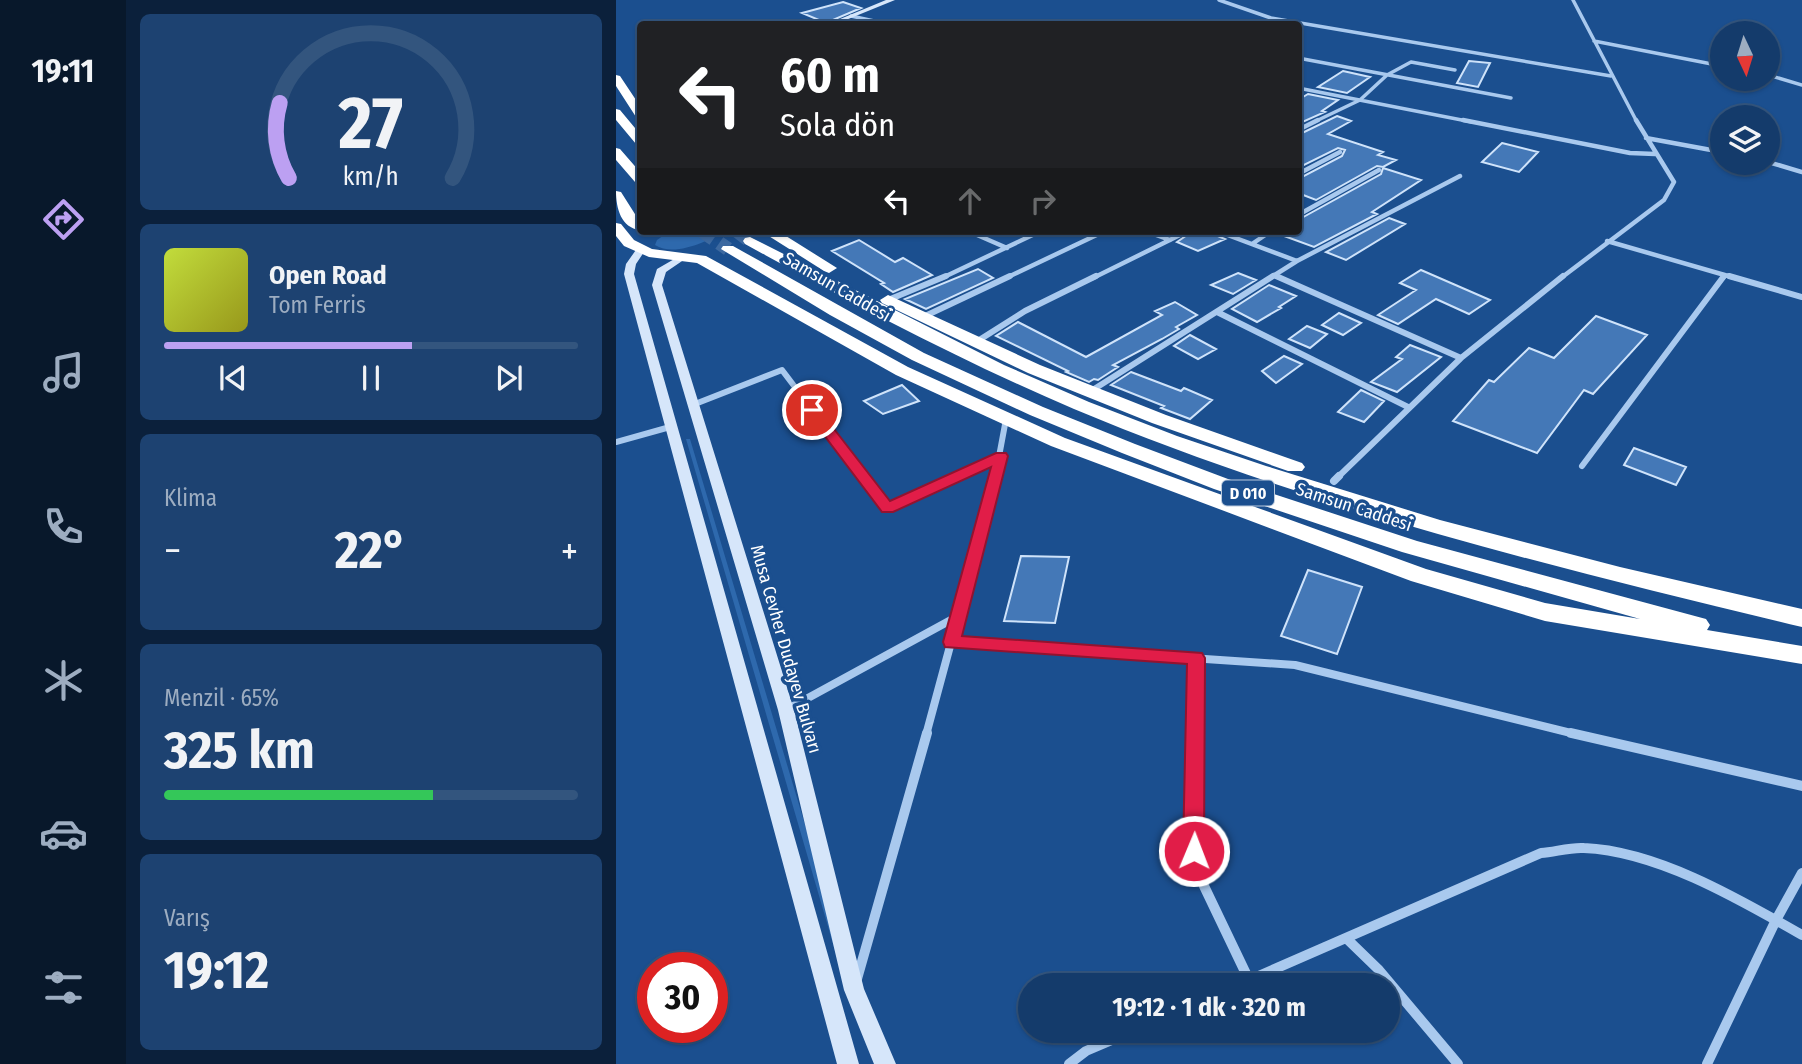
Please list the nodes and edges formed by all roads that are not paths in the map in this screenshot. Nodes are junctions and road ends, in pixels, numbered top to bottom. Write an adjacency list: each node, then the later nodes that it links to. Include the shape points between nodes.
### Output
1 (892, 0): 4 (main road)
2 (1219, 0): 5 (street)
3 (1573, 0): 11 (street)
4 (851, 16): 6 (main road); 7 (street)
5 (1271, 18): 8 (street); 9 (street)
6 (838, 21)
7 (874, 21)
8 (1270, 21)
9 (1289, 21)
10 (1302, 23): 16 (street)
11 (1594, 41): 13 (street); 16 (street)
12 (1302, 59): 15 (street)
13 (1710, 64)
14 (1455, 70): 15 (street, via 1411,62)
15 (1387, 75): 21 (street); 23 (street)
16 (1611, 76): 27 (street)
17 (616, 78): 22 (highway)
18 (1780, 79): 19 (street)
19 (1802, 85)
20 (1302, 89): 23 (street)
21 (1511, 98)
22 (636, 99)
23 (1360, 100): 25 (street); 31 (street, via 1630,153)
24 (616, 113): 26 (highway)
25 (1302, 128)
26 (637, 138)
27 (1646, 138): 28 (street); 31 (street)
28 (1710, 150)
29 (616, 152): 36 (highway)
30 (1340, 152): 34 (street)
31 (1655, 154): 53 (street, via 1674,182 1664,200)
32 (1780, 166): 35 (street)
33 (1379, 170): 39 (street)
34 (1302, 172)
35 (1802, 172)
36 (637, 176)
37 (1460, 176): 59 (street)
38 (616, 195): 40 (highway)
39 (1302, 213)
40 (637, 226)
41 (616, 227): 56 (highway)
42 (651, 235): 56 (highway)
43 (775, 235): 63 (highway)
44 (977, 235): 55 (street)
45 (1033, 235): 55 (street)
46 (1097, 235): 65 (street)
47 (1156, 235): 52 (street)
48 (1180, 235): 52 (street)
49 (1228, 235): 54 (street)
50 (1265, 235): 54 (street)
51 (749, 236): 58 (highway); 77 (highway, Samsun Caddesi / D 010, via 942,343 1155,433 1358,502 1551,559)
52 (1170, 240): 66 (street, via 1025,311)
53 (1607, 241): 61 (street); 67 (street)
54 (1252, 244): 59 (street)
55 (1007, 248): 63 (street)
56 (641, 249): 58 (highway); 72 (main road, via 629,274)
57 (728, 249): 81 (highway, Samsun Caddesi / D 010, via 943,369 1031,409 1213,480 1464,565)
58 (683, 257): 69 (main road, Musa Cevher Dudayev Bulvarı, via 661,271 657,285); 71 (highway, via 701,259 902,371)
59 (1297, 261): 60 (street)
60 (1274, 275): 64 (street); 67 (street)
61 (1725, 275): 62 (street); 75 (street)
62 (1802, 297)
63 (888, 300): 65 (highway)
64 (1217, 312): 68 (street); 70 (street)
65 (923, 317): 66 (highway)
66 (976, 342): 68 (highway)
67 (1461, 358): 70 (street)
68 (1091, 392): 76 (highway)
69 (695, 404): 74 (street, via 782,370 888,509); 83 (main road, Musa Cevher Dudayev Bulvarı)
70 (1408, 407): 76 (street)
71 (1006, 419): 74 (street); 81 (highway, via 1444,583 1545,612)
72 (670, 427): 73 (street); 93 (main road)
73 (616, 442)
74 (1001, 456): 78 (street)
75 (1582, 466)
76 (1334, 481): 77 (highway)
77 (1704, 595): 79 (highway, Samsun Caddesi / D 010)
78 (960, 615): 80 (street); 83 (street)
79 (1802, 618)
80 (951, 642): 82 (street); 91 (street)
81 (1802, 652)
82 (1196, 658): 84 (street, via 1295,664 1519,722); 89 (street, via 1194,851 1204,886)
83 (786, 709): 91 (main road, Musa Cevher Dudayev Bulvarı)
84 (1802, 786)
85 (1802, 873): 86 (street)
86 (1776, 920): 87 (street); 88 (street, via 1649,860 1584,848 1541,853); 97 (street)
87 (1802, 935)
88 (1347, 939): 90 (street); 96 (street)
89 (1246, 973)
90 (1266, 973)
91 (854, 990): 94 (main road, Musa Cevher Dudayev Bulvarı)
92 (1105, 1043): 95 (street)
93 (848, 1064)
94 (885, 1064)
95 (1069, 1064)
96 (1458, 1064)
97 (1707, 1064)

